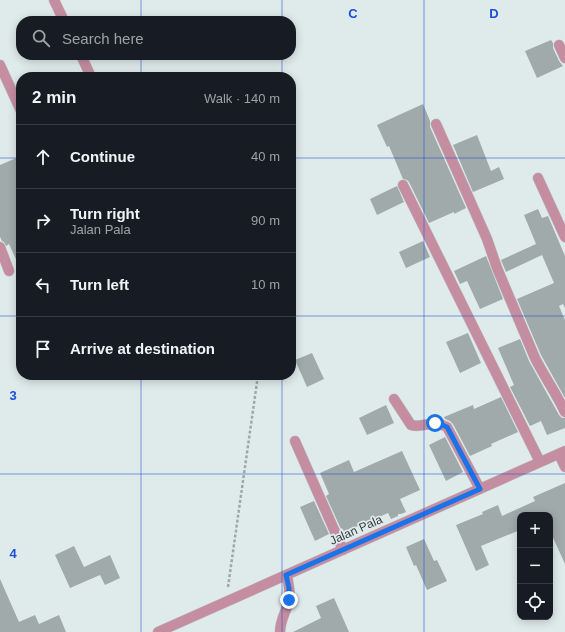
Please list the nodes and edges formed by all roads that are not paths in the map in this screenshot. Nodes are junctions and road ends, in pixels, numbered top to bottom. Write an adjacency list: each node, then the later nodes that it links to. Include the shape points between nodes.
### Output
1 (54, 0): 2 (street)
2 (62, 16)
3 (559, 45): 4 (street)
4 (565, 58)
5 (83, 60): 7 (street)
6 (0, 65): 8 (street)
7 (89, 72)
8 (16, 100)
9 (436, 124): 16 (street, via 487,239 535,358)
10 (538, 178): 12 (street)
11 (403, 185): 19 (street)
12 (565, 237)
13 (0, 247): 14 (street)
14 (9, 270)
15 (394, 399): 21 (street, via 411,425 438,424 447,427)
16 (565, 412)
17 (295, 441): 22 (street)
18 (562, 453): 19 (street, Jalan Pala); 20 (street)
19 (540, 462): 21 (street, Jalan Pala)
20 (565, 467)
21 (480, 489): 22 (street, Jalan Pala)
22 (343, 550): 23 (street, Jalan Pala)
23 (286, 575): 24 (street, Jalan Pala); 25 (street, via 289,600)
24 (158, 632)
25 (280, 632)

